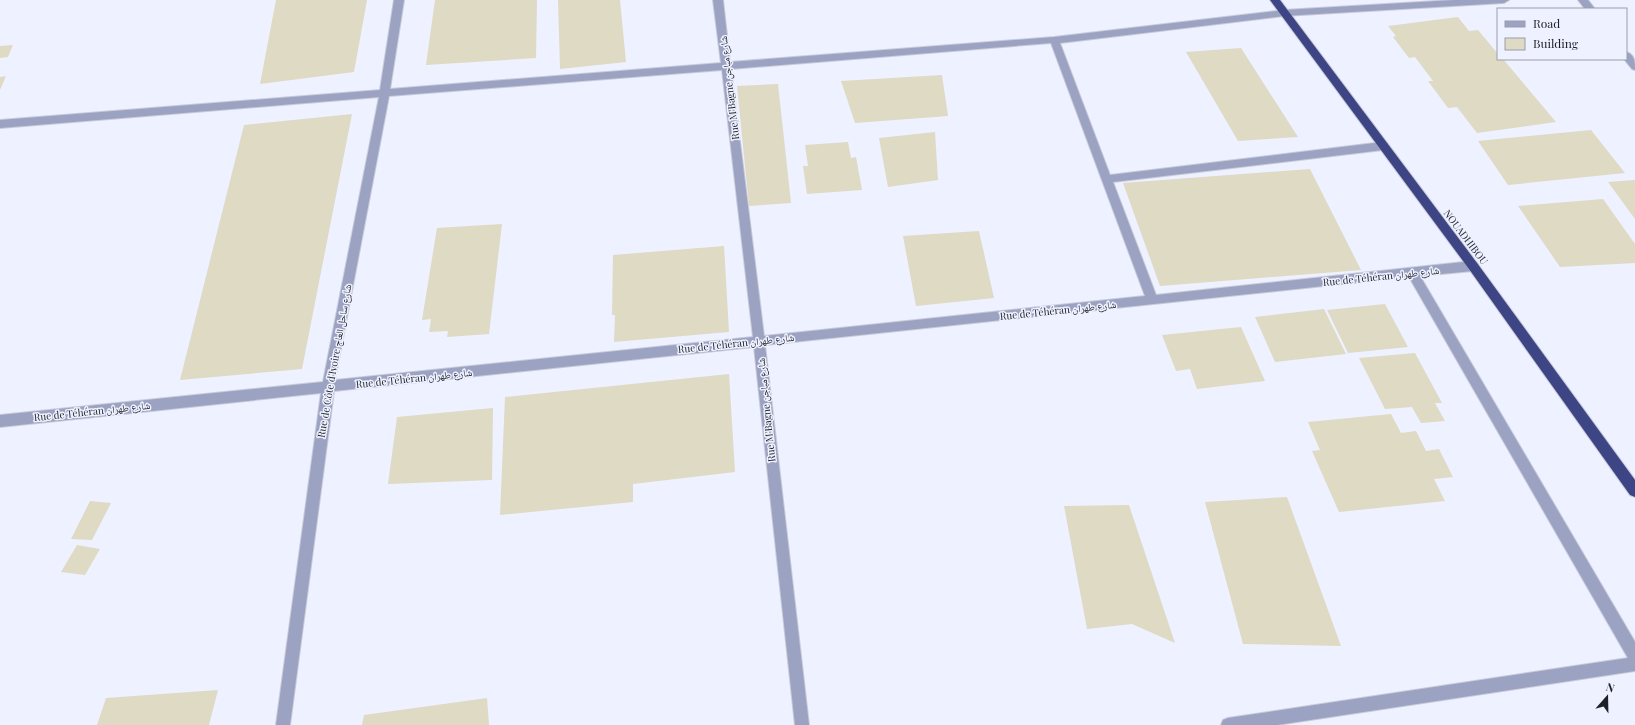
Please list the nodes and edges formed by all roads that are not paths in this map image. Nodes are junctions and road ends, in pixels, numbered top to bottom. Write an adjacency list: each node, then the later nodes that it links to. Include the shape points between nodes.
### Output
1 (399, 0): 12 (street, Rue de Côte d'Ivoire شارع ساحل العاج)
2 (718, 0): 10 (street, Rue M'Bagne شارع مباجن)
3 (1275, 0): 7 (highway, NOUADHIBOU)
4 (1504, 0): 7 (street)
5 (1583, 0): 6 (street)
6 (1589, 8)
7 (1284, 12): 8 (street); 14 (highway, NOUADHIBOU)
8 (1054, 40): 10 (street); 15 (street)
9 (1627, 56): 11 (street)
10 (726, 67): 12 (street); 19 (street, Rue M'Bagne شارع مباجن)
11 (1635, 67)
12 (384, 95): 13 (street); 20 (street, Rue de Côte d'Ivoire شارع ساحل العاج)
13 (0, 124)
14 (1383, 146): 15 (street); 16 (highway, NOUADHIBOU)
15 (1106, 179): 18 (street)
16 (1472, 266): 17 (street, Rue de Téhéran شارع طهران); 22 (highway, NOUADHIBOU)
17 (1412, 272): 18 (street, Rue de Téhéran شارع طهران); 23 (street)
18 (1152, 300): 19 (street, Rue de Téhéran شارع طهران)
19 (759, 341): 20 (street, Rue de Téhéran شارع طهران); 26 (street, Rue M'Bagne شارع مباجن)
20 (328, 387): 21 (street, Rue de Téhéran شارع طهران); 25 (street, Rue de Côte d'Ivoire شارع ساحل العاج)
21 (0, 421)
22 (1635, 491)
23 (1635, 656)
24 (1635, 664): 27 (street)
25 (283, 725)
26 (802, 725)
27 (1228, 725)

